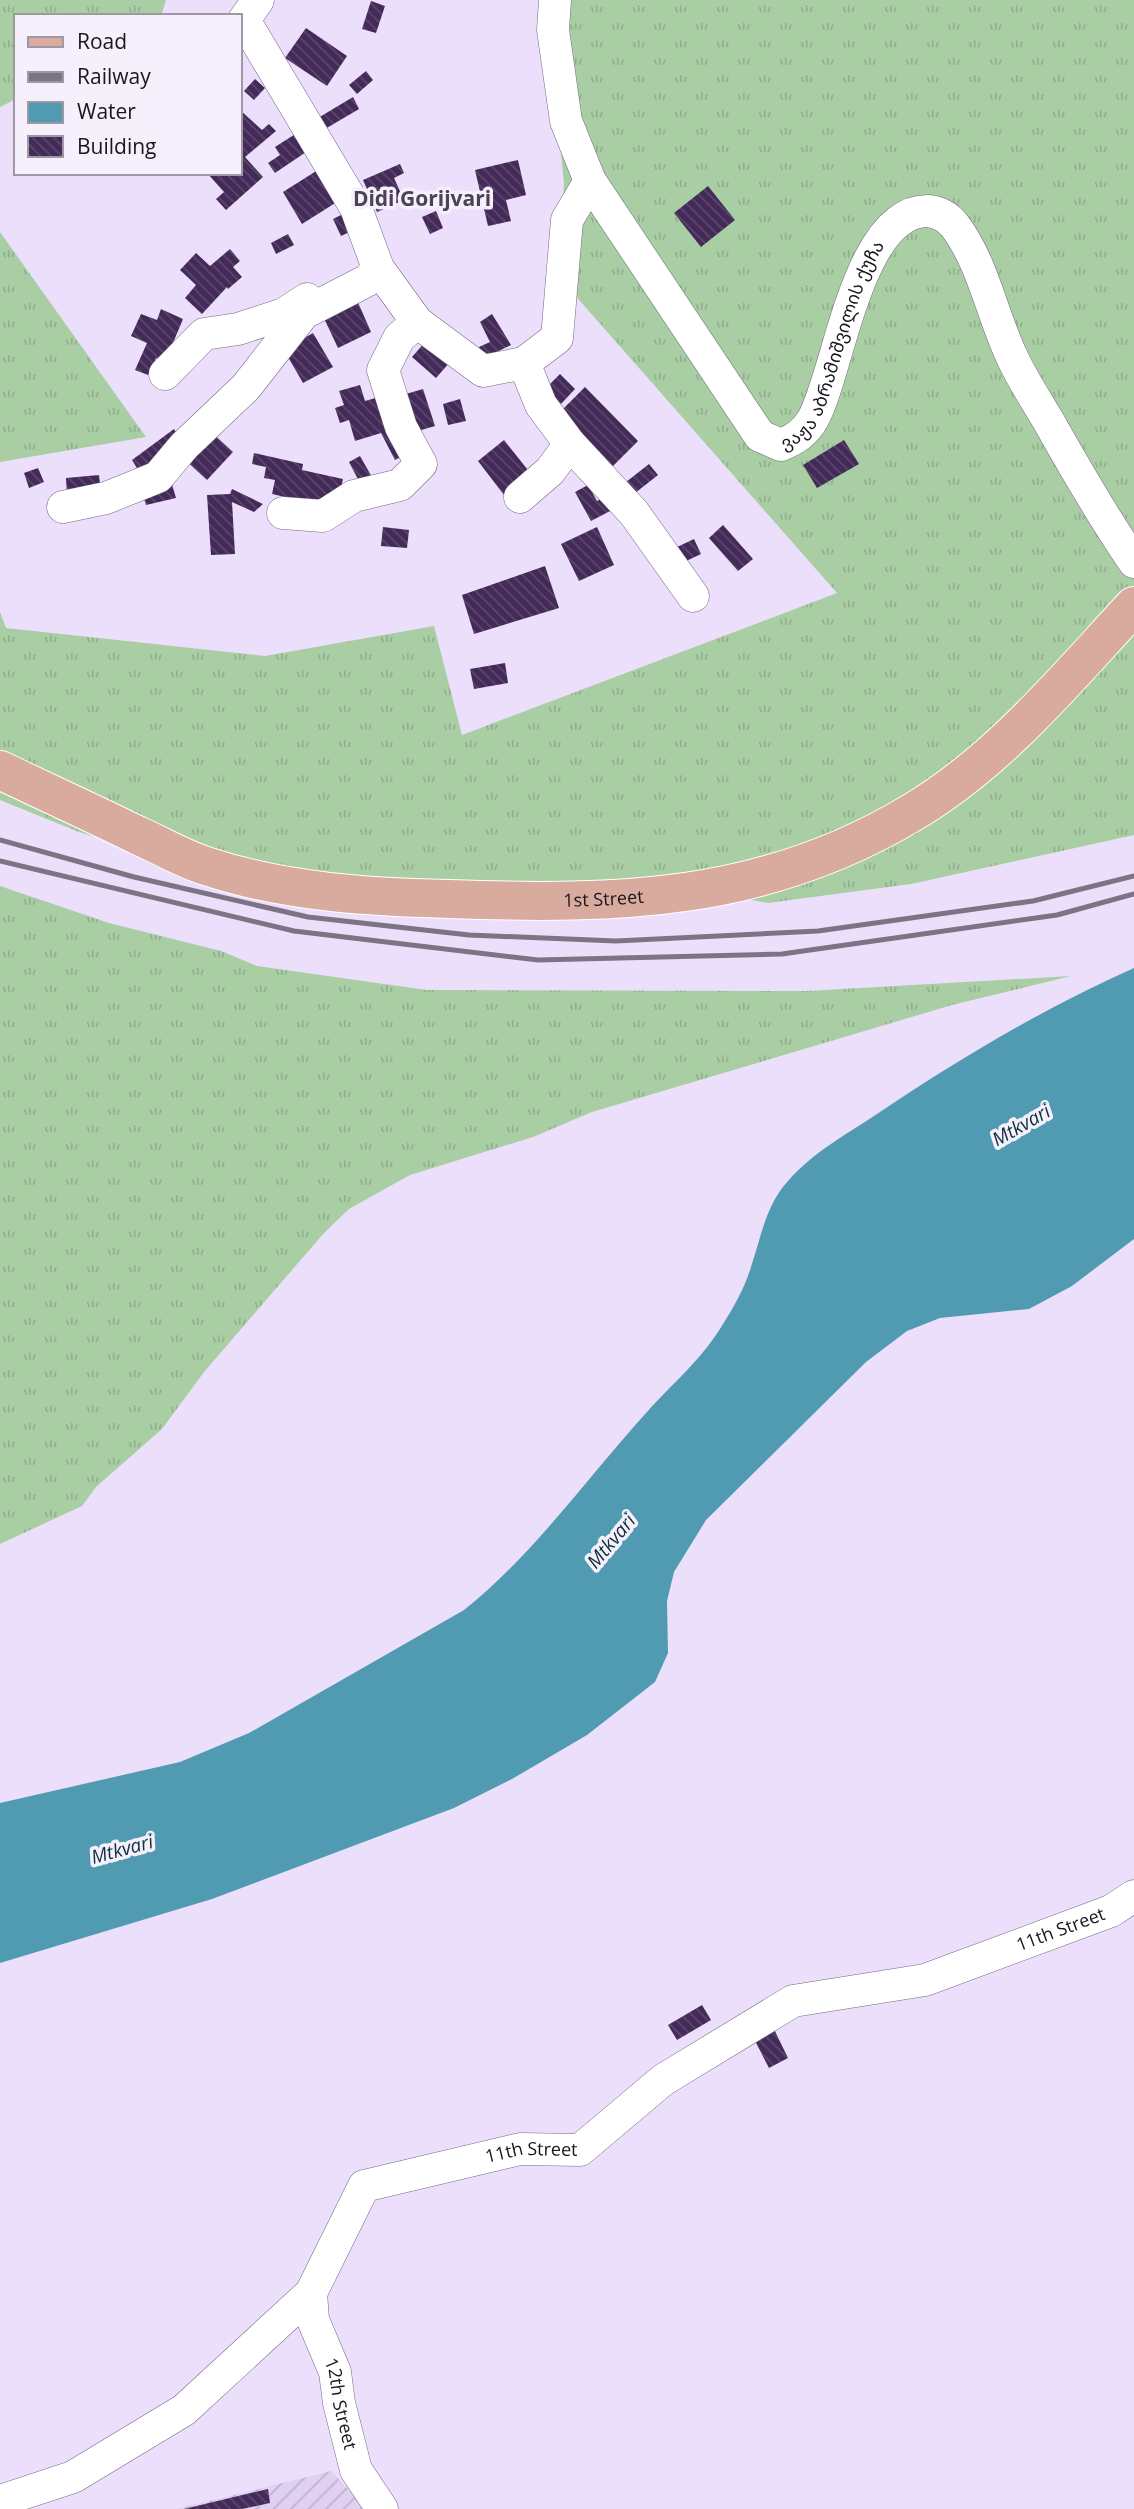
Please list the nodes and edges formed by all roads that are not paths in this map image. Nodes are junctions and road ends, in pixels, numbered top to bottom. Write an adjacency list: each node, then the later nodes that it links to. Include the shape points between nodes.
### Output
1 (555, 0): 3 (street, ვაჟა აბრამიშვილის ქუჩა, via 553,30 566,121)
2 (245, 7): 4 (street, via 356,208)
3 (590, 181): 6 (street, via 567,220 557,338); 12 (street, ვაჟა აბრამიშვილის ქუჩა, via 760,436 781,445 797,439 813,418 852,296 898,220 919,211 945,217 966,244 1012,357)
4 (373, 274): 5 (street); 7 (street, via 315,293 284,314 204,334); 10 (street, via 304,313 246,387 158,477 106,498)
5 (416, 322): 6 (street, via 483,371); 11 (street, via 398,338 383,370 401,427 421,464 400,485 355,496 323,516)
6 (524, 363): 8 (street, via 541,405)
7 (164, 374)
8 (570, 444): 9 (street, via 550,471); 13 (street, via 634,513)
9 (520, 497)
10 (63, 507)
11 (283, 513)
12 (1134, 562)
13 (693, 596)
14 (1134, 606): 15 (main road, 1st Street, via 975,769 913,812 778,874 704,892 621,901 510,901 397,898 293,888 204,866)
15 (0, 770)
16 (1134, 1896): 17 (street, 11th Street, via 1111,1911 925,1980 793,2001 663,2080 580,2150 520,2149 364,2186)
17 (311, 2293): 18 (street, 11th Street, via 184,2410 73,2477); 19 (street, 12th Street, via 313,2320 335,2372 356,2470)
18 (0, 2501)
19 (382, 2509)

